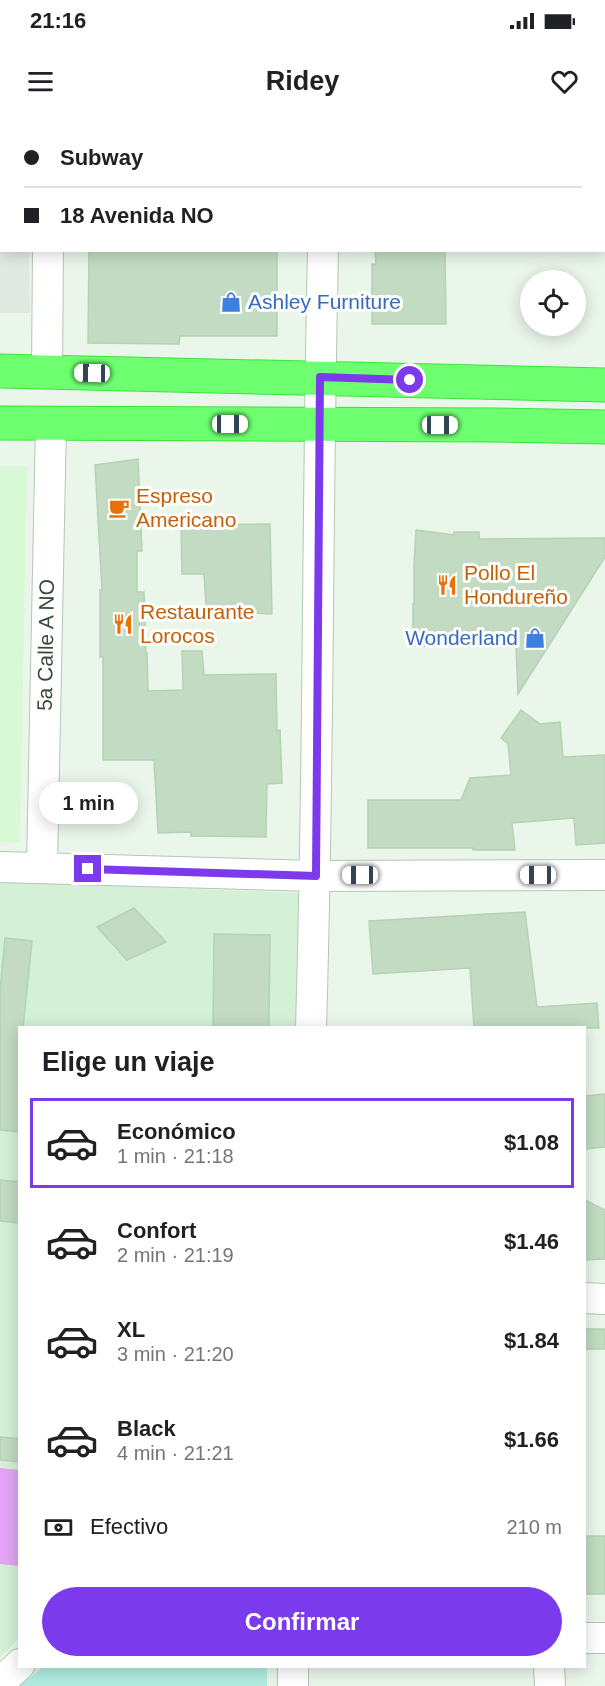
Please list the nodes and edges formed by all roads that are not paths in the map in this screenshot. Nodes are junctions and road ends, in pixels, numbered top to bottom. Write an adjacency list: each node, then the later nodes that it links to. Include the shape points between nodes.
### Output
1 (48, 252): 4 (street)
2 (323, 252): 5 (street)
3 (0, 371): 4 (highway)
4 (46, 373): 5 (highway)
5 (320, 377): 6 (highway); 9 (street)
6 (605, 385)
7 (0, 423): 8 (highway)
8 (51, 423): 9 (highway); 12 (street, 5a Calle A NO)
9 (320, 424): 10 (highway); 14 (street)
10 (605, 427)
11 (0, 867): 12 (street)
12 (42, 867): 14 (street)
13 (605, 875): 14 (street)
14 (316, 876): 15 (street)
15 (311, 1026)
16 (586, 1298): 17 (street)
17 (605, 1299)
18 (586, 1638): 19 (street)
19 (605, 1638)
20 (18, 1666): 23 (street)
21 (293, 1668): 24 (street)
22 (549, 1668): 25 (street)
23 (0, 1683)
24 (293, 1686)
25 (550, 1686)

